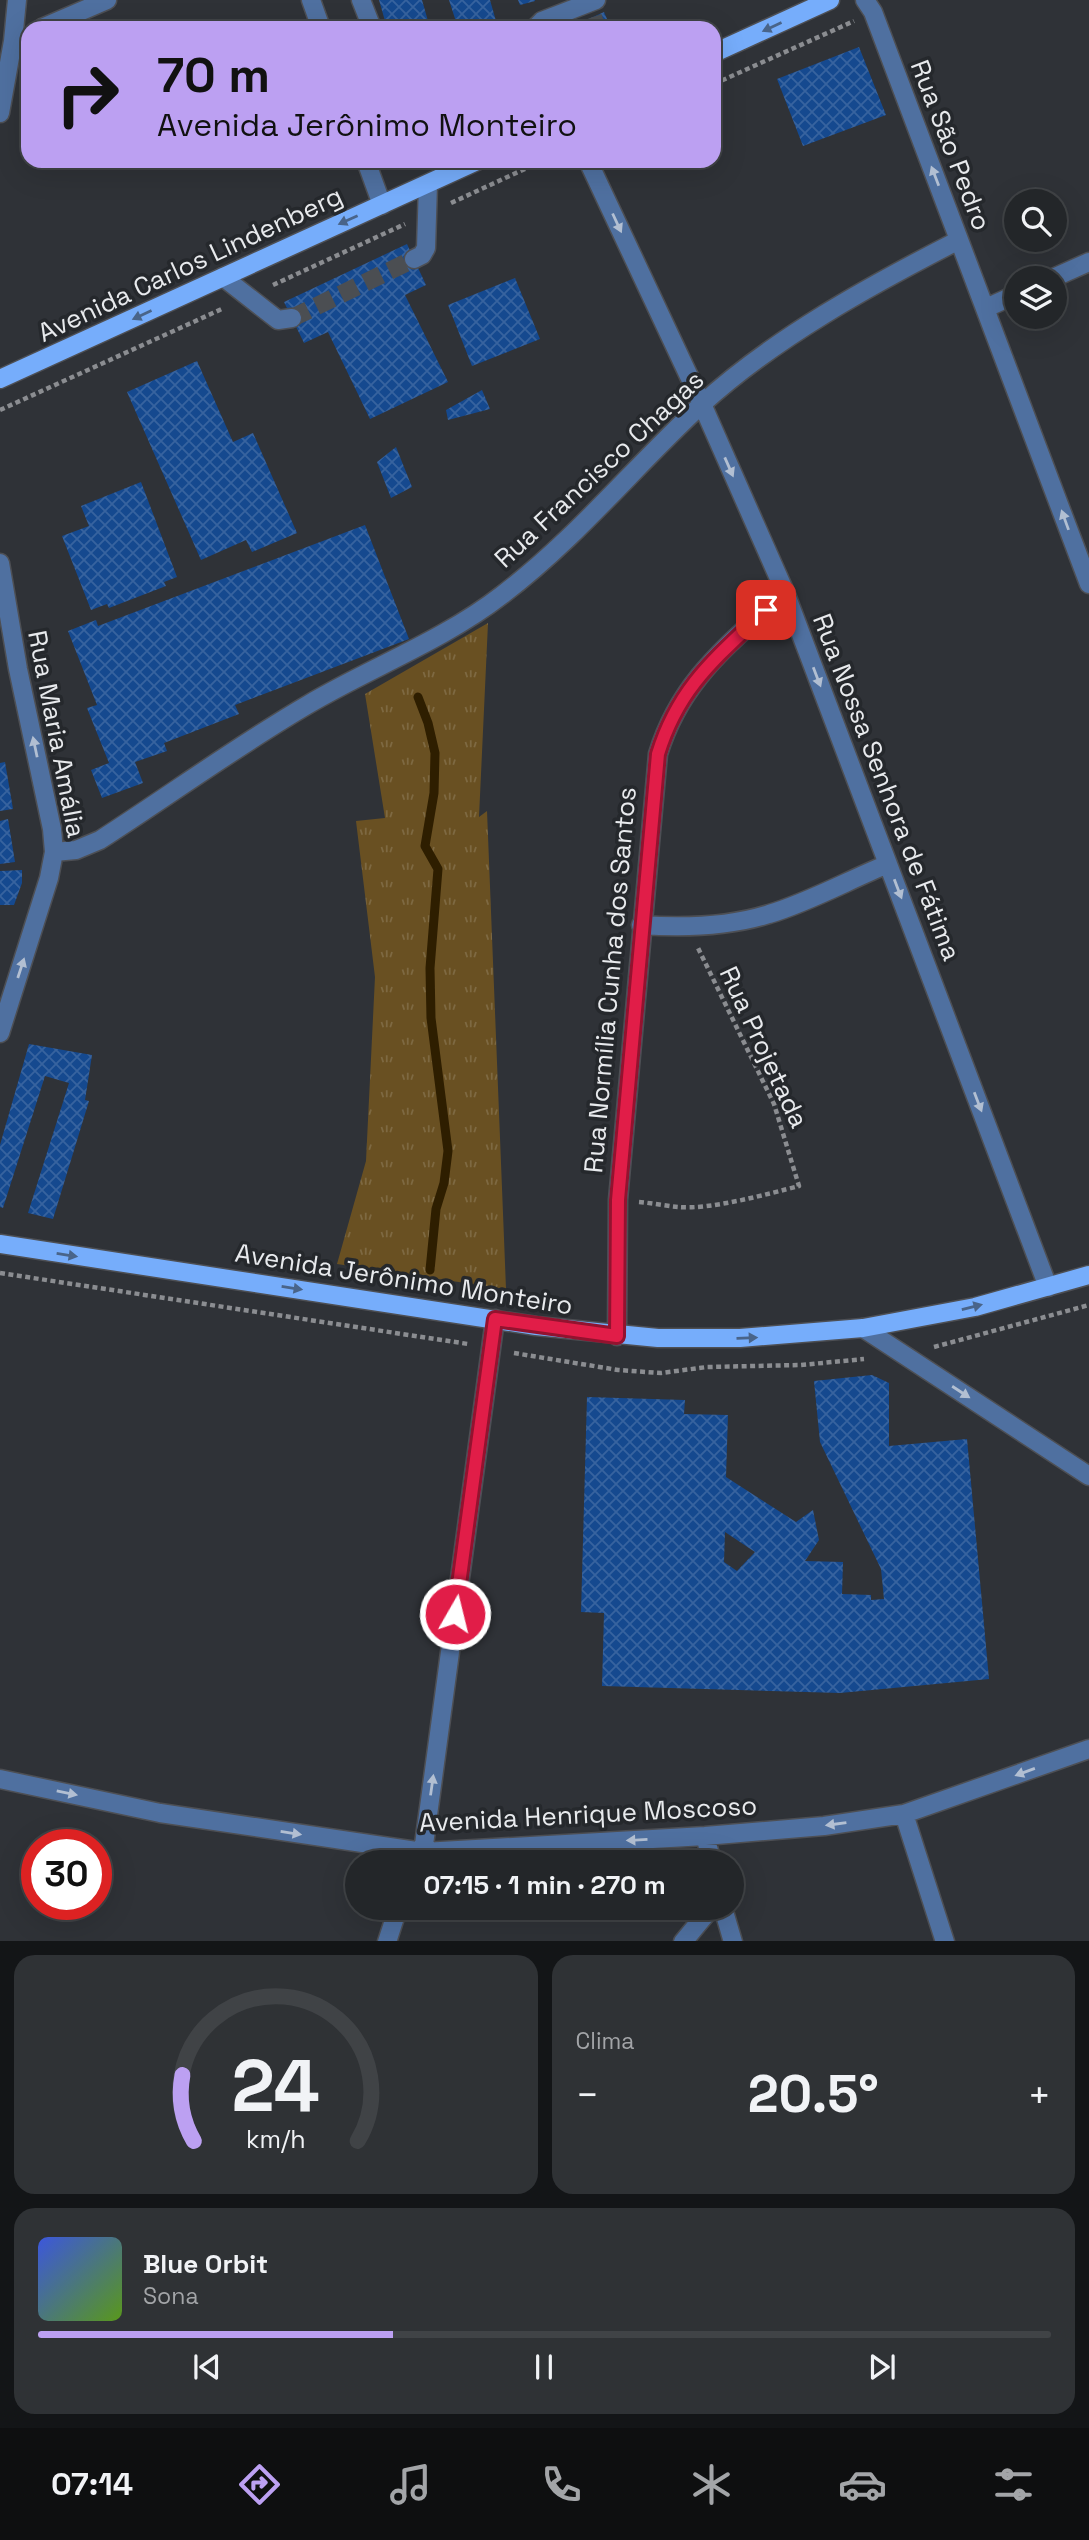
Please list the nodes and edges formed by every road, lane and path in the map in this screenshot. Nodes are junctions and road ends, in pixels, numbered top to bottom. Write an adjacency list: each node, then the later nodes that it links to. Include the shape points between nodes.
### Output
1 (17, 0): 12 (street)
2 (107, 0): 8 (street)
3 (311, 0): 9 (street)
4 (361, 0): 10 (street)
5 (830, 0): 13 (main road, one-way to 13)
6 (592, 5): 11 (street)
7 (869, 6): 14 (path); 21 (street, Rua São Pedro, one-way to 7)
8 (58, 21)
9 (318, 21)
10 (369, 21)
11 (542, 21)
12 (20, 37): 15 (street)
13 (721, 50)
14 (721, 80)
15 (0, 113)
16 (369, 168): 20 (street)
17 (462, 168): 19 (main road, Avenida Carlos Lindenberg)
18 (591, 168): 30 (street, Rua Nossa Senhora de Fátima, one-way to 30)
19 (428, 184): 20 (main road, Avenida Carlos Lindenberg); 22 (street, via 426,248)
20 (382, 205): 25 (main road, Avenida Carlos Lindenberg, one-way to 25)
21 (959, 240): 27 (street, Rua São Pedro); 30 (street, Rua Francisco Chagas, via 796,333)
22 (414, 259)
23 (1089, 262): 24 (street)
24 (1067, 272)
25 (223, 277): 28 (street, via 278,320); 29 (main road, Avenida Carlos Lindenberg, one-way to 29)
26 (1004, 300): 27 (street)
27 (986, 308): 32 (street, Rua São Pedro, one-way to 27)
28 (292, 318)
29 (0, 379)
30 (702, 404): 33 (street, Rua Nossa Senhora de Fátima, one-way to 33); 34 (street, Rua Francisco Chagas, via 556,551 498,598 461,623 309,704 100,840 76,850)
31 (0, 563): 34 (street, Rua Maria Amália, one-way to 31)
32 (1089, 584)
33 (785, 593): 35 (street, Rua Nossa Senhora de Fátima, one-way to 35); 36 (street, Rua Normília Cunha dos Santos, via 697,677 669,723 654,775)
34 (54, 852): 38 (street, Rua Maria Amália, one-way to 34)
35 (888, 864): 37 (street, via 771,914); 42 (street, Rua Nossa Senhora de Fátima, one-way to 42)
36 (641, 926): 37 (street); 39 (street, Rua Normília Cunha dos Santos)
37 (687, 927): 39 (path, Rua Projetada, via 774,1104 799,1186 676,1208)
38 (0, 1033)
39 (618, 1200): 45 (street, Rua Normília Cunha dos Santos)
40 (0, 1244): 43 (main road, Avenida Jerônimo Monteiro, one-way to 43)
41 (1089, 1275): 42 (main road, Avenida Jerônimo Monteiro)
42 (1048, 1287): 44 (main road, Avenida Jerônimo Monteiro, one-way to 42, via 938,1316)
43 (495, 1319): 45 (main road, Avenida Jerônimo Monteiro); 52 (street, one-way to 43)
44 (863, 1328): 45 (main road, Avenida Jerônimo Monteiro, one-way to 44, via 740,1338); 46 (street, one-way to 46)
45 (617, 1336)
46 (1089, 1476)
47 (1089, 1749): 49 (street, Avenida Henrique Moscoso, one-way to 49)
48 (0, 1779): 51 (street, Avenida Henrique Moscoso, one-way to 51, via 160,1813)
49 (904, 1814): 50 (street, Avenida Henrique Moscoso, one-way to 50); 61 (street)
50 (705, 1836): 53 (street, Avenida Henrique Moscoso, one-way to 53); 54 (street)
51 (379, 1850)
52 (422, 1850)
53 (516, 1850)
54 (709, 1850)
55 (394, 1920): 58 (street)
56 (701, 1920): 59 (street)
57 (727, 1920): 60 (street)
58 (387, 1941)
59 (683, 1941)
60 (733, 1941)
61 (944, 1941)

